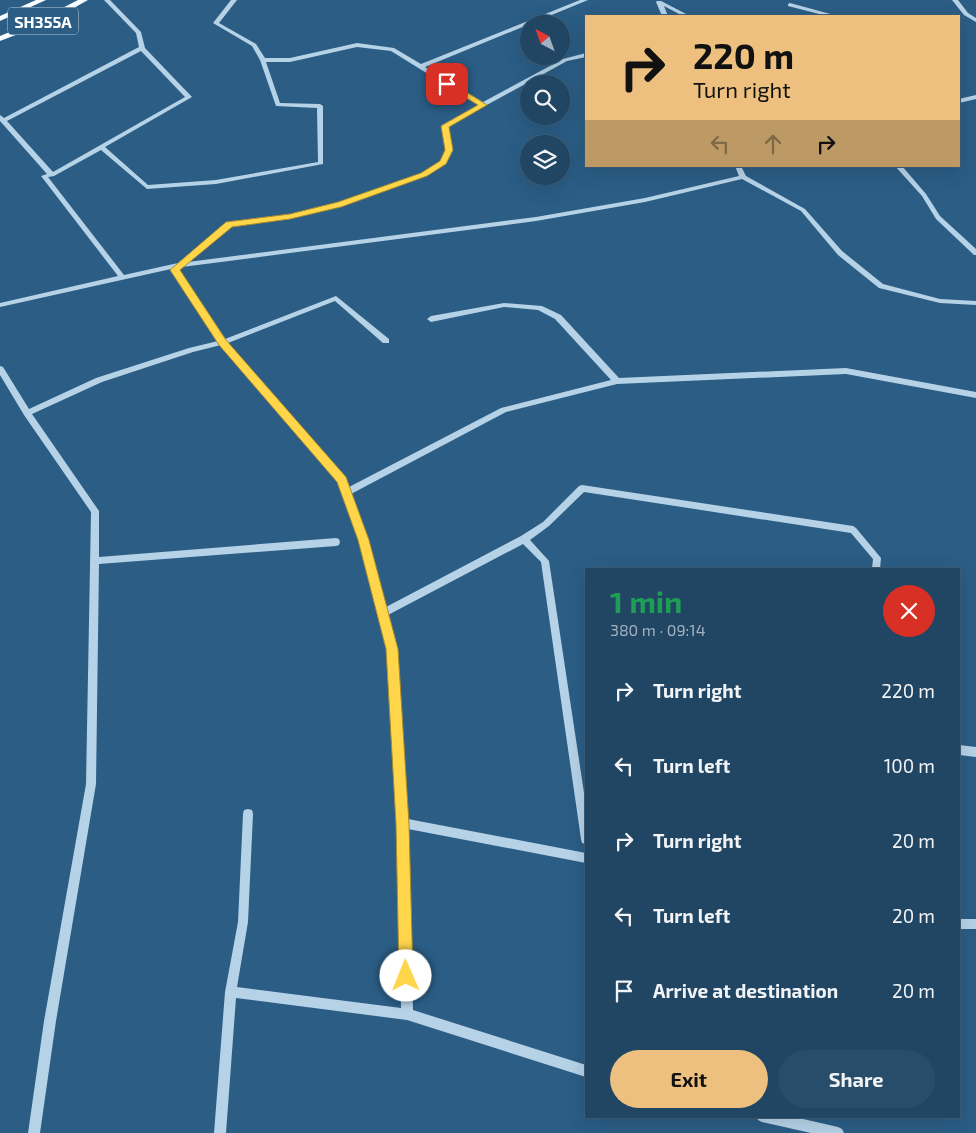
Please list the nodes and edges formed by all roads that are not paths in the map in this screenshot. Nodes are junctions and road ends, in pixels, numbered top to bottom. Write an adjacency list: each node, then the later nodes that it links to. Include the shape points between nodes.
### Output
1 (42, 0): 13 (main road, SH355A)
2 (84, 0): 15 (main road, SH355A)
3 (107, 0): 16 (street, via 139,33)
4 (234, 0): 18 (street, via 216,23 254,45)
5 (585, 0): 19 (street)
6 (955, 0): 14 (street, via 966,14)
7 (659, 1): 9 (street); 10 (street)
8 (789, 2): 11 (street); 12 (street)
9 (665, 15)
10 (685, 15)
11 (802, 15)
12 (829, 15)
13 (0, 19)
14 (976, 20)
15 (0, 39)
16 (142, 48): 23 (street); 24 (street, via 190,97)
17 (585, 55): 22 (street, via 565,60)
18 (263, 60): 19 (street, via 290,60 358,45 392,49); 24 (street, via 278,105 320,106 321,164 216,182 147,187)
19 (420, 67): 22 (street)
20 (976, 97): 21 (street)
21 (960, 101)
22 (483, 105): 30 (street, via 444,126 449,150 443,162 424,174 341,204 290,217 229,224)
23 (2, 118): 27 (street)
24 (101, 147): 27 (street)
25 (738, 167): 28 (street)
26 (899, 167): 29 (street, via 924,195 938,217)
27 (52, 175): 31 (street, via 44,176)
28 (743, 176): 30 (street, via 645,200 536,219); 32 (street, via 803,210 840,253 881,286 940,301)
29 (976, 253)
30 (180, 265): 31 (street); 36 (street, via 174,270)
31 (124, 278): 33 (street)
32 (976, 303)
33 (0, 305)
34 (431, 319): 38 (street, via 504,305 539,308 558,317)
35 (386, 341): 36 (street, via 336,298)
36 (222, 342): 40 (street, via 99,380); 41 (street, via 342,480)
37 (0, 369): 40 (street)
38 (618, 382): 39 (street, via 846,371); 41 (street, via 504,410)
39 (976, 395)
40 (27, 414): 44 (street, via 95,511)
41 (347, 492): 46 (street, via 364,540)
42 (524, 539): 45 (street, via 546,524 582,488 853,530 877,558); 46 (street); 51 (street, via 545,561)
43 (336, 542): 44 (street)
44 (94, 561): 60 (street, via 90,784)
45 (876, 568)
46 (383, 613): 50 (street, via 392,649)
47 (960, 750): 48 (street)
48 (976, 752)
49 (248, 814): 55 (street, via 243,922)
50 (403, 824): 52 (street); 56 (street)
51 (585, 831)
52 (585, 858)
53 (960, 924): 54 (street)
54 (976, 924)
55 (232, 992): 56 (street); 61 (street)
56 (407, 1014): 57 (street)
57 (585, 1071)
58 (776, 1118): 59 (street)
59 (797, 1121): 62 (street)
60 (34, 1133)
61 (220, 1133)
62 (838, 1133)

